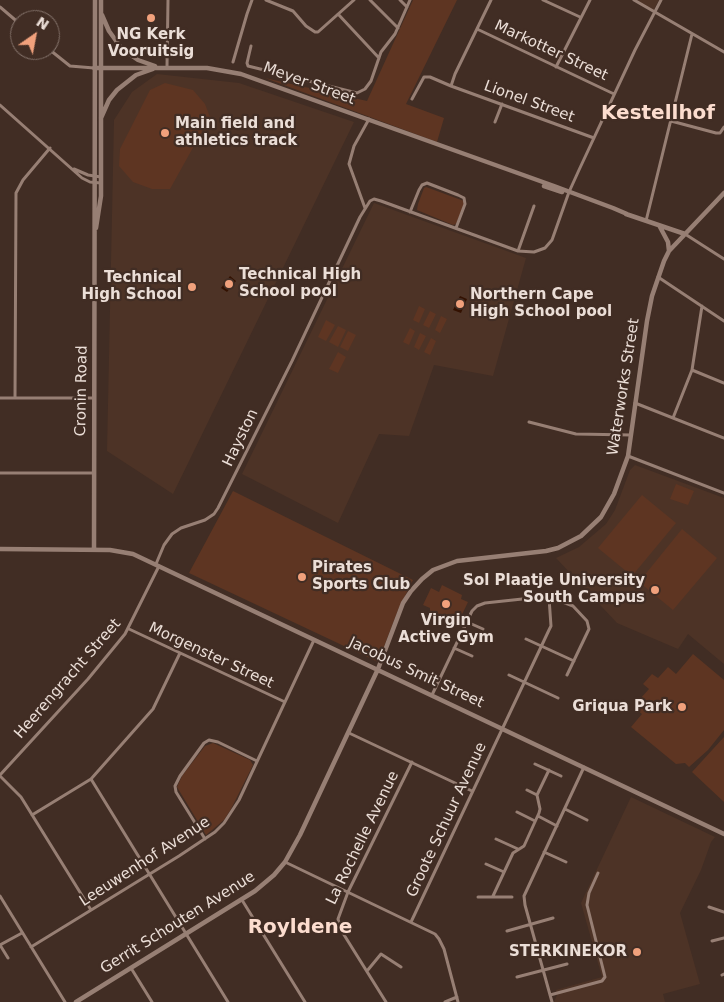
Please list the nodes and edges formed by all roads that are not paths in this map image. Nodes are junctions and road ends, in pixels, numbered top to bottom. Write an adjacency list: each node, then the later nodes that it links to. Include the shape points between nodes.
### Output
1 (95, 0): 35 (street, Cronin Road)
2 (101, 0): 19 (street, Cronin Road)
3 (168, 0): 33 (street)
4 (252, 0): 31 (street)
5 (266, 0): 21 (street, via 293,11 315,32)
6 (346, 0): 16 (street)
7 (354, 0): 16 (street)
8 (370, 0): 24 (street)
9 (400, 0): 17 (street)
10 (410, 0): 17 (street)
11 (492, 0): 25 (street)
12 (543, 0): 23 (street)
13 (590, 0): 23 (street)
14 (634, 0): 20 (street)
15 (661, 0): 20 (street)
16 (350, 4): 21 (street)
17 (407, 6): 24 (street)
18 (0, 7): 22 (street)
19 (101, 11): 32 (street, via 109,32 122,49 138,60); 36 (street, Cronin Road)
20 (655, 12): 26 (street); 38 (street)
21 (338, 14): 30 (street)
22 (10, 16)
23 (580, 17): 34 (street)
24 (398, 28): 30 (street)
25 (477, 29): 34 (street, Markotter Street); 37 (street)
26 (692, 34): 28 (street); 44 (street)
27 (251, 46): 30 (street, via 248,66 357,93 371,81)
28 (724, 52)
29 (60, 58): 35 (street, via 70,66)
30 (379, 58)
31 (233, 62)
32 (159, 67): 33 (street, Meyer Street); 36 (street, Meyer Street); 43 (street, via 136,75 117,90)
33 (167, 67): 42 (street, Meyer Street, via 207,68 241,74)
34 (556, 67): 38 (street, Markotter Street)
35 (94, 68): 36 (street, Meyer Street); 50 (street, Cronin Road)
36 (101, 68): 43 (street, Cronin Road)
37 (451, 86): 39 (street, Lionel Street, via 424,77); 40 (street, Lionel Street)
38 (614, 94): 47 (street)
39 (412, 99)
40 (502, 104): 45 (street); 47 (street, Lionel Street)
41 (0, 105): 48 (street)
42 (368, 120): 53 (street, Meyer Street); 56 (street, via 354,146 349,164)
43 (100, 121): 51 (street, Cronin Road)
44 (671, 121): 46 (street, via 716,133); 58 (street)
45 (495, 122)
46 (724, 127)
47 (594, 138): 53 (street)
48 (50, 148): 49 (street); 72 (street, via 16,193)
49 (70, 166): 50 (street); 52 (street, via 82,178)
50 (94, 176): 51 (street); 52 (street, Cronin Road)
51 (101, 180): 52 (street); 61 (street, Cronin Road)
52 (94, 183): 61 (street, Cronin Road)
53 (568, 193): 58 (street, Meyer Street); 63 (street, via 549,245 540,251)
54 (724, 194): 62 (street, Waterworks Street)
55 (534, 206): 63 (street)
56 (365, 208): 57 (street, via 376,199); 85 (street, Hayston, via 218,508 205,520 172,534)
57 (410, 212): 60 (street); 60 (street, via 422,185 434,186 466,201)
58 (646, 221): 59 (street, Meyer Street)
59 (660, 226): 62 (street, Meyer Street); 64 (street)
60 (456, 228): 63 (street)
61 (95, 232): 73 (street, Cronin Road)
62 (685, 234): 64 (street, Waterworks Street); 65 (street, Meyer Street)
63 (518, 251)
64 (669, 251): 66 (street, Waterworks Street)
65 (724, 259)
66 (658, 278): 67 (street); 74 (street, Waterworks Street, via 647,322)
67 (702, 306): 68 (street); 69 (street)
68 (724, 321)
69 (692, 370): 70 (street); 75 (street)
70 (724, 383)
71 (0, 398): 72 (street)
72 (15, 398): 73 (street)
73 (94, 398): 81 (street, Cronin Road)
74 (635, 403): 75 (street); 77 (street, Waterworks Street)
75 (673, 418): 78 (street)
76 (529, 422): 77 (street, via 576,434)
77 (632, 435): 79 (street, Waterworks Street)
78 (724, 438)
79 (628, 456): 82 (street); 97 (street, Waterworks Street, via 608,507 595,524 573,542 546,551 458,561 433,570 422,578 403,603)
80 (0, 473): 81 (street)
81 (94, 473): 84 (street, Cronin Road)
82 (724, 494)
83 (0, 549): 84 (street, Jacobus Smit Street)
84 (94, 550): 85 (street, Jacobus Smit Street, via 124,551)
85 (157, 565): 88 (street, Heerengracht Street); 90 (street, Jacobus Smit Street)
86 (549, 598): 87 (street, via 480,604); 92 (street, Groote Schuur Avenue, via 551,626); 96 (street, via 570,604 589,625)
87 (467, 622): 89 (street); 93 (street)
88 (129, 629): 94 (street, Morgenster Street); 111 (street, Heerengracht Street)
89 (483, 629)
90 (315, 639): 97 (street, Jacobus Smit Street); 103 (street, Leeuwenhof Avenue)
91 (526, 639): 92 (street)
92 (542, 646): 96 (street); 100 (street, Groote Schuur Avenue)
93 (454, 648): 95 (street); 101 (street)
94 (180, 653): 103 (street, Morgenster Street); 113 (street, via 150,713)
95 (472, 656)
96 (574, 661): 99 (street)
97 (378, 669): 101 (street, Jacobus Smit Street); 105 (street, Gerrit Schouten Avenue)
98 (509, 675): 100 (street)
99 (568, 675)
100 (524, 682): 102 (street); 104 (street, Groote Schuur Avenue)
101 (432, 695): 104 (street, Jacobus Smit Street)
102 (558, 698)
103 (285, 702): 106 (street, Leeuwenhof Avenue)
104 (503, 728): 109 (street, Jacobus Smit Street); 115 (street, Groote Schuur Avenue)
105 (348, 733): 107 (street); 128 (street, Gerrit Schouten Avenue)
106 (257, 761): 125 (street, Leeuwenhof Avenue, via 231,814); 125 (street, via 209,740 180,776 176,792)
107 (412, 762): 115 (street); 134 (street, La Rochelle Avenue)
108 (535, 764): 110 (street)
109 (584, 767): 117 (street); 123 (street, Jacobus Smit Street)
110 (549, 770): 112 (street); 116 (street)
111 (0, 776): 119 (street, via 18,793)
112 (561, 776)
113 (91, 779): 119 (street); 133 (street)
114 (527, 790): 116 (street)
115 (472, 791): 144 (street, Groote Schuur Avenue)
116 (537, 795): 120 (street, via 540,809)
117 (565, 809): 121 (street); 122 (street)
118 (517, 812): 120 (street)
119 (32, 815): 141 (street)
120 (536, 819): 122 (street); 126 (street, via 524,846)
121 (587, 820)
122 (557, 826): 127 (street)
123 (724, 834)
124 (496, 838): 126 (street)
125 (205, 840): 133 (street, Leeuwenhof Avenue)
126 (519, 849): 131 (street)
127 (544, 852): 129 (street); 145 (street, via 525,894)
128 (285, 862): 134 (street); 139 (street, Gerrit Schouten Avenue, via 262,886)
129 (566, 862)
130 (486, 864): 131 (street)
131 (504, 872): 136 (street)
132 (598, 873): 160 (street, via 587,904 605,978)
133 (150, 874): 141 (street, Leeuwenhof Avenue); 148 (street)
134 (348, 892): 144 (street); 158 (street, La Rochelle Avenue, via 338,923)
135 (0, 896): 147 (street)
136 (492, 896): 137 (street); 138 (street)
137 (478, 897)
138 (512, 897)
139 (242, 900): 148 (street, Gerrit Schouten Avenue); 166 (street)
140 (709, 907): 142 (street)
141 (91, 910): 152 (street, Leeuwenhof Avenue)
142 (724, 912)
143 (553, 918): 145 (street)
144 (411, 922): 161 (street, via 440,939)
145 (530, 924): 146 (street); 157 (street)
146 (507, 931)
147 (22, 933): 151 (street); 152 (street)
148 (186, 934): 156 (street, Gerrit Schouten Avenue); 165 (street)
149 (724, 938): 150 (street)
150 (712, 941)
151 (0, 945): 153 (street)
152 (31, 947): 162 (street)
153 (8, 958)
154 (567, 964): 157 (street)
155 (401, 967): 158 (street, via 381,954)
156 (131, 968): 163 (street, Gerrit Schouten Avenue); 164 (street)
157 (543, 969): 159 (street); 160 (street)
158 (367, 971): 167 (street, La Rochelle Avenue)
159 (517, 977)
160 (550, 994): 170 (street)
161 (457, 997): 168 (street); 169 (street)
162 (65, 1002)
163 (76, 1002)
164 (152, 1002)
165 (228, 1002)
166 (304, 1002)
167 (386, 1002)
168 (445, 1002)
169 (458, 1002)
170 (552, 1002)

